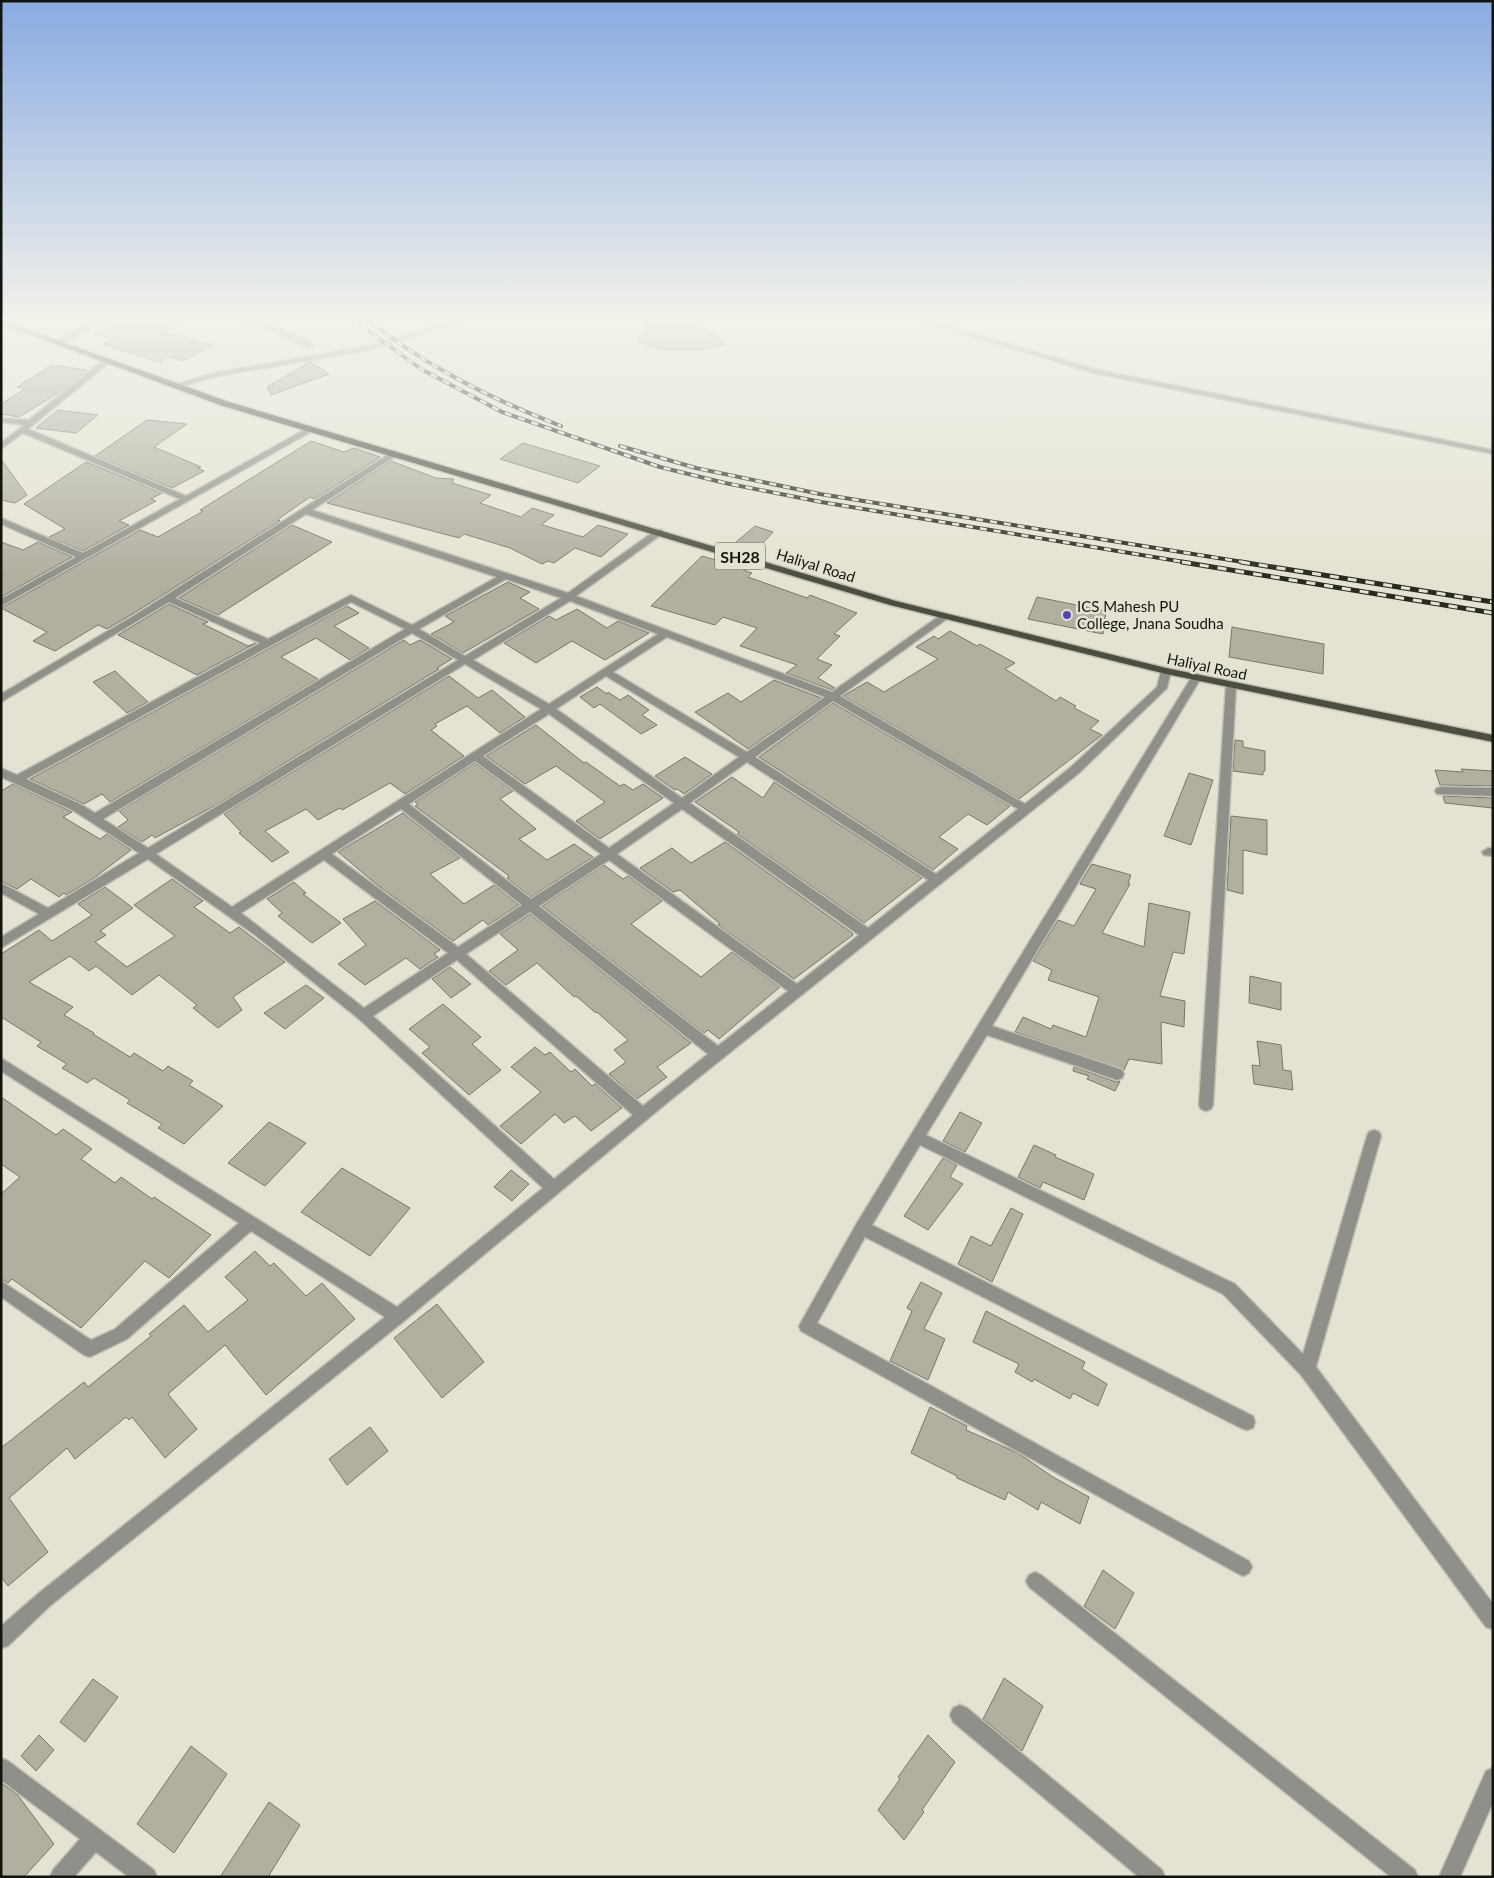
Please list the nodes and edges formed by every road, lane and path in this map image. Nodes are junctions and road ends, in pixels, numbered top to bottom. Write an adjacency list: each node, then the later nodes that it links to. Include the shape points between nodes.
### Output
1 (55, 404): 5 (street)
2 (225, 404): 7 (main road, Haliyal Road / SH28)
3 (1254, 404): 9 (street)
4 (1, 420): 5 (street)
5 (32, 423): 6 (street)
6 (22, 430): 8 (street); 11 (street)
7 (312, 430): 10 (main road, Haliyal Road / SH28); 11 (street)
8 (1, 447)
9 (1493, 452)
10 (395, 454): 12 (street); 14 (main road, Haliyal Road / SH28)
11 (187, 499): 15 (street)
12 (305, 511): 16 (street); 18 (street)
13 (1, 521): 15 (street)
14 (659, 532): 17 (street); 20 (main road, Haliyal Road / SH28)
15 (84, 557): 19 (street)
16 (505, 576): 17 (street); 21 (street)
17 (569, 597): 22 (street); 24 (street)
18 (168, 598): 23 (street); 30 (street)
19 (1, 603)
20 (945, 616): 25 (main road, Haliyal Road / SH28); 29 (street)
21 (412, 629): 23 (street, via 351,598); 24 (street); 42 (street)
22 (665, 634): 26 (street); 29 (street)
23 (268, 643): 36 (street)
24 (465, 660): 31 (street); 43 (street)
25 (1166, 671): 27 (main road, Haliyal Road / SH28); 41 (street, via 1162,688 1075,770)
26 (606, 672): 31 (street); 34 (street)
27 (1196, 678): 28 (main road, Haliyal Road / SH28); 56 (street)
28 (1231, 685): 32 (main road, Haliyal Road / SH28); 60 (street)
29 (833, 696): 34 (street); 41 (street)
30 (1, 699)
31 (549, 709): 33 (street); 39 (street)
32 (1493, 739)
33 (475, 756): 40 (street); 45 (street)
34 (747, 757): 39 (street); 46 (street)
35 (1, 772): 36 (street)
36 (18, 780): 42 (street)
37 (1441, 791): 38 (street)
38 (1493, 792)
39 (682, 803): 45 (street); 51 (street)
40 (402, 804): 44 (street); 48 (street)
41 (1026, 809): 46 (street)
42 (94, 819): 43 (street)
43 (147, 853): 49 (street); 50 (street)
44 (324, 854): 49 (street); 53 (street)
45 (609, 854): 48 (street); 54 (street)
46 (937, 880): 51 (street)
47 (1, 887): 50 (street)
48 (530, 905): 53 (street); 57 (street)
49 (232, 913): 55 (street)
50 (48, 914): 52 (street)
51 (868, 935): 54 (street)
52 (1, 942)
53 (457, 953): 55 (street); 61 (street)
54 (798, 991): 57 (street)
55 (364, 1015): 64 (street)
56 (983, 1028): 59 (street); 63 (street)
57 (718, 1054): 61 (street)
58 (1, 1064): 65 (street)
59 (1117, 1074)
60 (1206, 1104)
61 (643, 1115): 64 (street)
62 (1374, 1136): 69 (street)
63 (917, 1137): 66 (street); 69 (street, via 1229,1289)
64 (553, 1188): 68 (street)
65 (251, 1222): 67 (street, via 121,1334 90,1349); 68 (street)
66 (862, 1228): 70 (street); 71 (street, via 807,1326)
67 (1, 1288)
68 (398, 1316): 74 (street, via 45,1599)
69 (1307, 1369): 73 (street)
70 (1247, 1422)
71 (1243, 1567)
72 (1036, 1581): 82 (street)
73 (1493, 1620)
74 (1, 1639)
75 (960, 1715): 81 (street)
76 (1, 1768): 78 (street)
77 (1493, 1778): 83 (street)
78 (95, 1838): 79 (street); 80 (street)
79 (60, 1877)
80 (147, 1877)
81 (1155, 1877)
82 (1408, 1877)
83 (1450, 1877)

